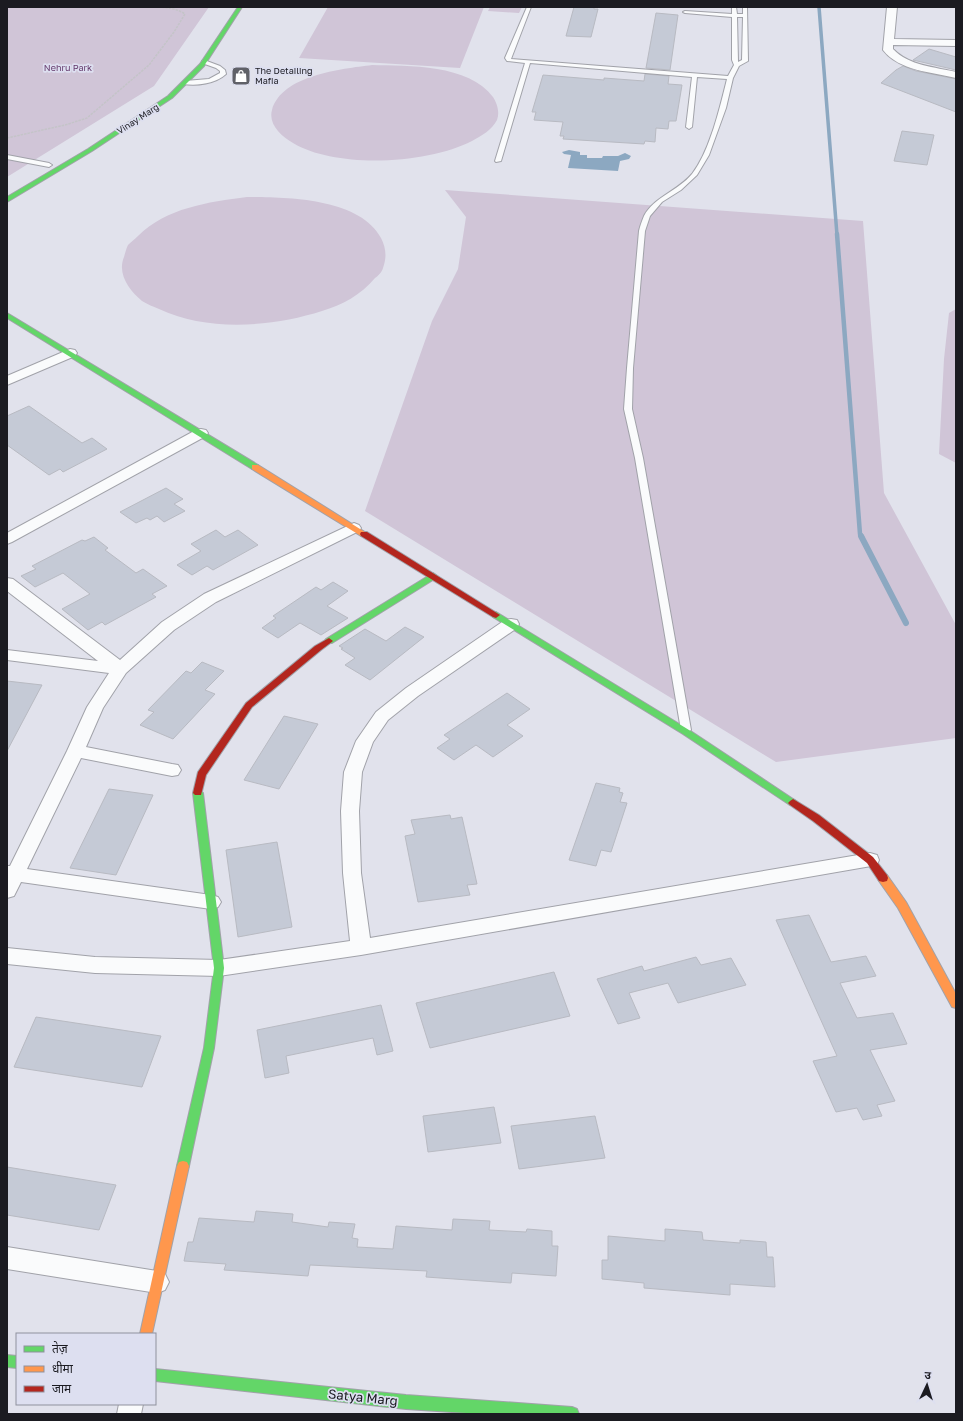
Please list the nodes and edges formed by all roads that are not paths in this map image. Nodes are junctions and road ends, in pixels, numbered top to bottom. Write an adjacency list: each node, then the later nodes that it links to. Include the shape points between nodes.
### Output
1 (240, 7): 11 (street, Vinay Marg)
2 (529, 7): 12 (lane, via 508,58)
3 (734, 7): 7 (lane)
4 (745, 7): 8 (lane)
5 (892, 7): 9 (street)
6 (685, 12): 7 (lane)
7 (734, 15): 8 (lane); 13 (lane)
8 (745, 16): 13 (lane, via 745,60)
9 (889, 42): 10 (street); 14 (street, via 888,50 899,60)
10 (956, 43)
11 (204, 62): 17 (street, Vinay Marg); 17 (lane, via 218,67 223,74 210,81)
12 (527, 65): 15 (lane); 21 (lane)
13 (737, 65): 16 (lane)
14 (956, 75)
15 (695, 78): 16 (lane); 19 (lane)
16 (730, 78): 36 (lane, via 723,108 706,155 694,175 679,189 660,201 647,216 642,231 630,368 628,409)
17 (185, 83): 24 (street, Vinay Marg, via 146,114)
18 (164, 90): 22 (street, Vinay Marg, via 147,104)
19 (689, 127)
20 (7, 157): 22 (lane)
21 (498, 161)
22 (50, 165): 23 (street, Vinay Marg)
23 (7, 190)
24 (7, 200)
25 (9, 318): 26 (street)
26 (70, 353): 27 (street); 28 (street)
27 (7, 381)
28 (201, 433): 29 (street); 30 (street)
29 (354, 528): 31 (street); 35 (street, via 210,598 168,626)
30 (7, 539)
31 (433, 576): 33 (street); 42 (street, via 318,648 271,685 249,705 201,774 198,789)
32 (7, 583): 35 (street)
33 (511, 624): 36 (street); 43 (street, via 388,711 365,741 352,772 350,811 352,872)
34 (7, 655): 35 (street)
35 (120, 668): 37 (street, via 95,707)
36 (686, 732): 39 (street, via 816,818)
37 (76, 751): 38 (street); 40 (street)
38 (172, 770)
39 (870, 860): 43 (street); 46 (street, via 902,905)
40 (11, 873): 41 (street); 42 (street)
41 (7, 891)
42 (211, 902): 45 (street)
43 (361, 947): 45 (street)
44 (7, 956): 45 (street, via 95,965)
45 (219, 968): 48 (street, via 209,1048)
46 (956, 1004)
47 (7, 1258): 48 (street)
48 (157, 1282): 49 (street)
49 (146, 1333)
50 (156, 1375): 51 (street, Satya Marg)
51 (435, 1409): 52 (street, Satya Marg)
52 (572, 1414)

